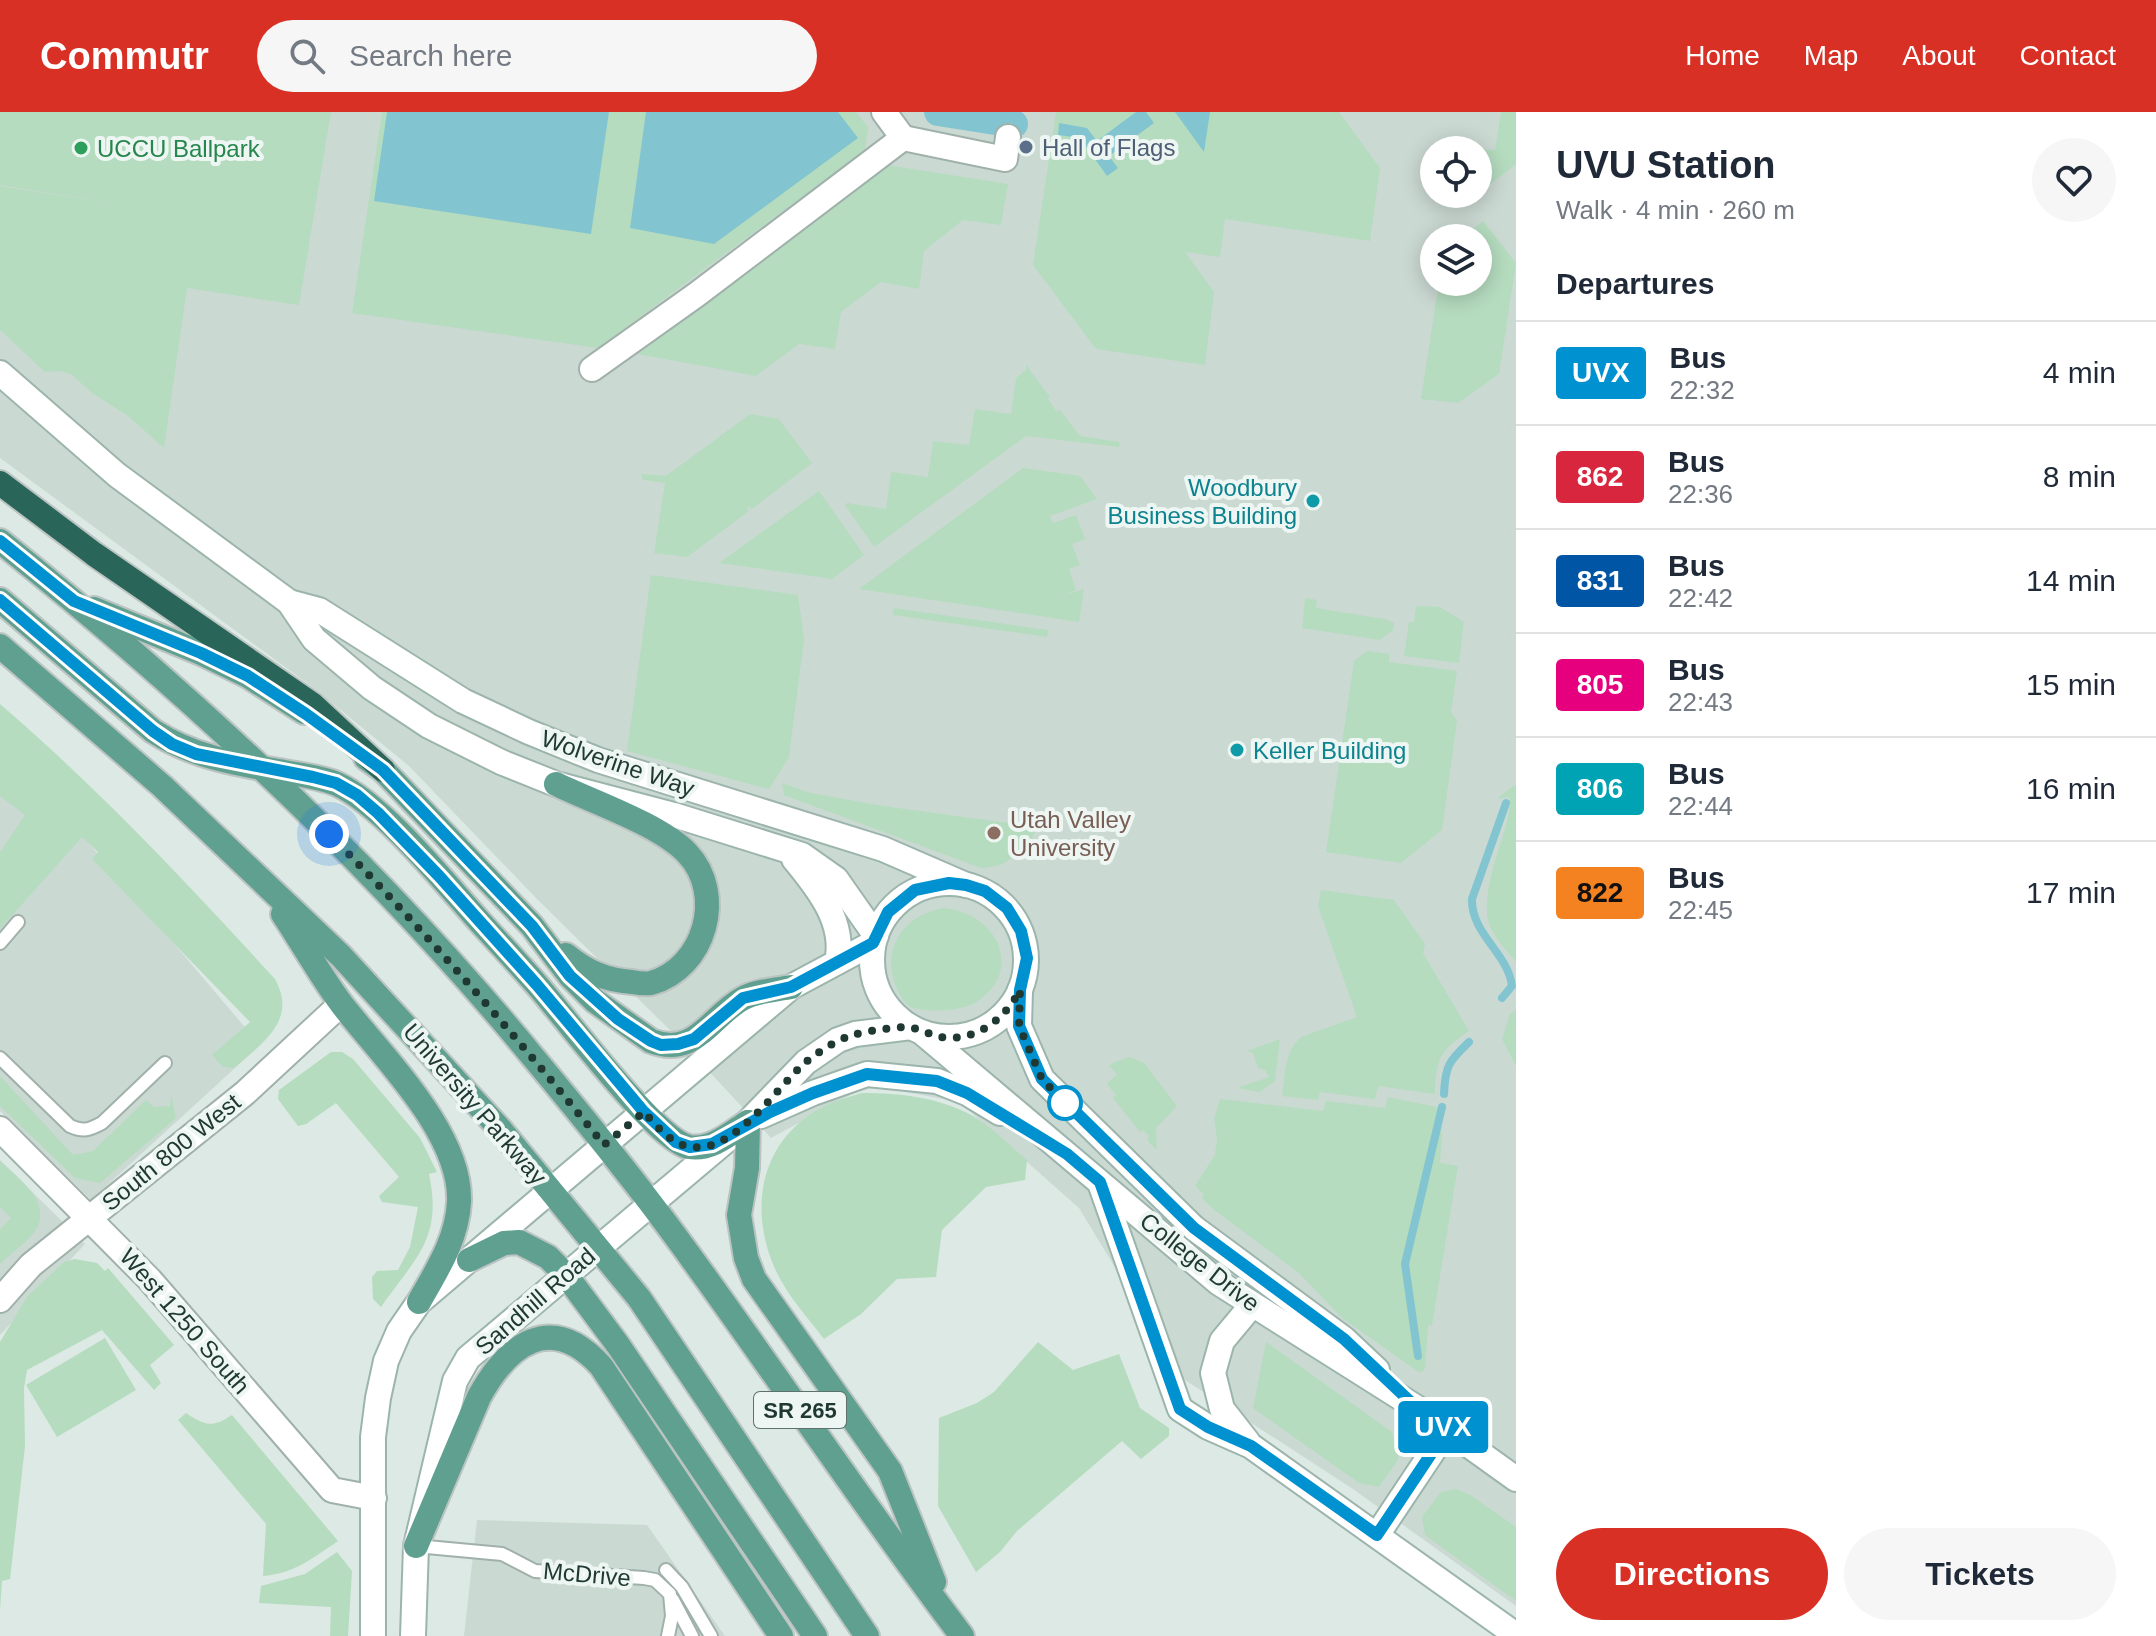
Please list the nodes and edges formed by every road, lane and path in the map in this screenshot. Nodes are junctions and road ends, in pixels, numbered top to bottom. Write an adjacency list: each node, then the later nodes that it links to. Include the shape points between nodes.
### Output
1 (884, 112): 3 (street)
2 (1008, 137): 3 (street, via 1005,159)
3 (903, 138): 4 (street)
4 (592, 369)
5 (0, 373): 10 (street, Wolverine Way, via 117,475)
6 (0, 483): 13 (highway, via 313,705)
7 (0, 541): 9 (main road, SR 265)
8 (0, 600): 12 (main road, via 172,744)
9 (74, 601): 12 (main road, SR 265); 13 (main road, via 248,676)
10 (289, 602): 14 (street, Wolverine Way, via 314,639 372,688 429,726); 17 (street, Wolverine Way, via 319,610 463,701 529,732 598,760 883,849)
11 (0, 646): 16 (main road, University Parkway / SR 265)
12 (263, 769): 29 (main road, via 336,783 378,813 537,985); 32 (main road, SR 265, via 478,993)
13 (383, 770): 19 (main road)
14 (556, 784): 15 (street, Wolverine Way); 19 (main road, via 649,827 686,852 706,889 705,924 685,963 649,984 595,975)
15 (785, 848): 20 (street, Wolverine Way, via 836,879); 22 (street, via 830,912 839,933)
16 (260, 878): 25 (main road); 35 (main road, University Parkway / SR 265, via 411,1030)
17 (966, 885): 20 (street, via 915,890 888,912); 24 (street, via 985,891 1007,908 1021,931 1027,958)
18 (18, 922): 21 (lane)
19 (532, 926): 23 (main road, via 595,1001 661,1045 694,1039 743,998)
20 (875, 940): 22 (street); 26 (street, via 872,967 878,991 892,1012)
21 (0, 943)
22 (837, 962): 23 (street)
23 (791, 987): 29 (street)
24 (1021, 988): 26 (street, via 994,1023 972,1034 948,1038); 44 (street, College Drive, via 1019,1026 1042,1079 1194,1228 1344,1339)
25 (341, 1004): 37 (street, South 800 West, via 245,1093); 42 (main road, via 440,1131 451,1156 459,1199 455,1232)
26 (918, 1030): 30 (street, via 838,1040 806,1062); 33 (street, College Drive)
27 (0, 1058): 28 (lane, via 79,1130 102,1123)
28 (165, 1063)
29 (644, 1112): 30 (main road, via 676,1142 690,1147 712,1144); 32 (street)
30 (748, 1122): 33 (street, via 867,1074 937,1081 967,1093); 36 (street, Sandhill Road); 53 (main road, via 739,1215 754,1279 890,1471)
31 (0, 1129): 37 (street, West 1250 South)
32 (604, 1145): 35 (street); 36 (main road, SR 265)
33 (1067, 1154): 34 (street, College Drive)
34 (1100, 1182): 43 (street, College Drive); 46 (street, via 1180,1409)
35 (551, 1191): 38 (main road, University Parkway / SR 265); 39 (street)
36 (650, 1204): 38 (street, Sandhill Road); 53 (main road, SR 265)
37 (89, 1217): 41 (street, South 800 West, via 31,1265); 48 (street, West 1250 South, via 332,1490)
38 (598, 1248): 40 (street, Sandhill Road); 62 (main road, University Parkway / SR 265, via 678,1353)
39 (469, 1260): 40 (main road, via 504,1243 519,1242 548,1257); 42 (street)
40 (566, 1275): 50 (street, Sandhill Road, via 468,1358 455,1381); 61 (main road)
41 (0, 1300)
42 (419, 1302): 48 (street, via 386,1361 373,1437)
43 (1252, 1305): 44 (street, College Drive); 46 (street, via 1222,1341 1213,1373 1222,1409)
44 (1417, 1408): 45 (street, College Drive)
45 (1447, 1430): 47 (street, College Drive); 49 (street)
46 (1251, 1446): 49 (street)
47 (1516, 1479)
48 (374, 1498): 55 (street)
49 (1377, 1535): 54 (street)
50 (416, 1546): 52 (lane, McDrive, via 502,1554 535,1571 655,1580); 56 (street, Sandhill Road); 60 (main road, via 491,1376 524,1344 558,1339 580,1347 601,1366)
51 (666, 1570): 59 (lane)
52 (670, 1594): 57 (lane); 58 (lane)
53 (955, 1627)
54 (1509, 1633)
55 (373, 1636)
56 (413, 1636)
57 (668, 1636)
58 (692, 1636)
59 (711, 1636)
60 (781, 1636)
61 (815, 1636)
62 (867, 1636)

